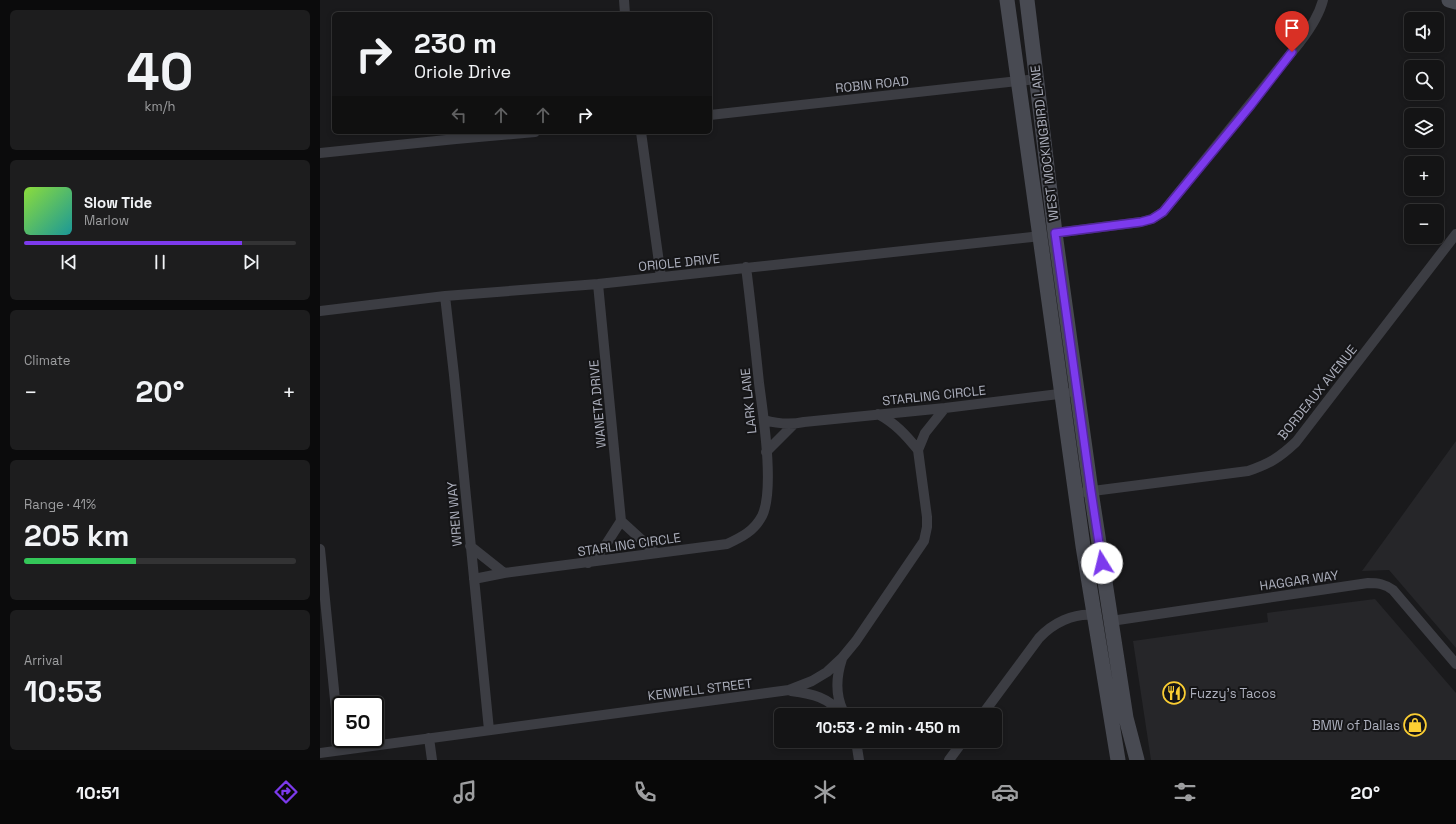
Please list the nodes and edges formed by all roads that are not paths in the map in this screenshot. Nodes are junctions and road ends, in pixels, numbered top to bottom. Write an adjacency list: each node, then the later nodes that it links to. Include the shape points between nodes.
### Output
1 (624, 0): 7 (street)
2 (1007, 0): 9 (main road, WEST MOCKINGBIRD LANE)
3 (1027, 0): 8 (main road, WEST MOCKINGBIRD LANE)
4 (1323, 0): 14 (street, ORIOLE DRIVE, via 1321,8 1300,42 1163,212 1141,222)
5 (1449, 0): 6 (main road)
6 (1456, 2)
7 (625, 12)
8 (1037, 79): 9 (street, ROBIN ROAD); 14 (main road, WEST MOCKINGBIRD LANE)
9 (1019, 81): 10 (street, ROBIN ROAD); 14 (main road, WEST MOCKINGBIRD LANE)
10 (712, 114)
11 (512, 134): 13 (street)
12 (641, 134): 17 (street)
13 (320, 153)
14 (1048, 234): 16 (street, ORIOLE DRIVE); 21 (main road, WEST MOCKINGBIRD LANE); 22 (main road, WEST MOCKINGBIRD LANE)
15 (1456, 234): 29 (street, BORDEAUX AVENUE, via 1296,442 1282,455 1266,465 1248,471)
16 (746, 267): 17 (street, ORIOLE DRIVE); 25 (street, LARK LANE)
17 (661, 277): 18 (street, ORIOLE DRIVE)
18 (598, 284): 19 (street, ORIOLE DRIVE); 31 (street, WANETA DRIVE)
19 (445, 296): 20 (street, ORIOLE DRIVE); 33 (street, WREN WAY)
20 (320, 311)
21 (1077, 392): 22 (street, STARLING CIRCLE); 29 (main road, WEST MOCKINGBIRD LANE)
22 (1061, 394): 23 (street, STARLING CIRCLE); 30 (main road, WEST MOCKINGBIRD LANE)
23 (945, 408): 24 (street, STARLING CIRCLE); 27 (street, via 925,433)
24 (878, 414): 26 (street, STARLING CIRCLE); 27 (street, KENWELL STREET, via 906,434)
25 (764, 420): 26 (street, STARLING CIRCLE, via 777,424); 28 (street, LARK LANE)
26 (793, 424): 28 (street)
27 (918, 450): 41 (street, KENWELL STREET, via 927,517 924,541)
28 (766, 452): 32 (street, LARK LANE, via 767,495 762,515)
29 (1091, 491): 30 (street, BORDEAUX AVENUE); 40 (main road, WEST MOCKINGBIRD LANE)
30 (1076, 493): 39 (main road, WEST MOCKINGBIRD LANE)
31 (621, 521): 35 (street); 36 (street, via 603,550)
32 (753, 530): 35 (street, STARLING CIRCLE, via 727,544)
33 (470, 546): 37 (street); 38 (street, WREN WAY)
34 (320, 549): 51 (street)
35 (656, 553): 36 (street, STARLING CIRCLE)
36 (588, 563): 37 (street, STARLING CIRCLE)
37 (504, 573): 38 (street, STARLING CIRCLE)
38 (474, 579): 47 (street, WREN WAY)
39 (1094, 615): 40 (main road); 46 (street, via 1084,614 1048,628); 56 (main road, WEST MOCKINGBIRD LANE)
40 (1112, 621): 42 (street, HAGGAR WAY, via 1379,583 1393,590); 57 (main road, WEST MOCKINGBIRD LANE, via 1126,718)
41 (842, 658): 43 (street, KENWELL STREET, via 827,672); 45 (street, via 836,688)
42 (1456, 664)
43 (789, 690): 44 (street, via 821,698); 47 (street, KENWELL STREET)
44 (837, 708)
45 (841, 708)
46 (987, 708)
47 (489, 730): 48 (street, KENWELL STREET)
48 (429, 738): 51 (street, KENWELL STREET); 53 (street)
49 (857, 748): 54 (street)
50 (958, 748): 55 (street)
51 (340, 750): 52 (street, KENWELL STREET)
52 (320, 753)
53 (432, 760)
54 (859, 760)
55 (949, 760)
56 (1118, 760)
57 (1137, 760)

